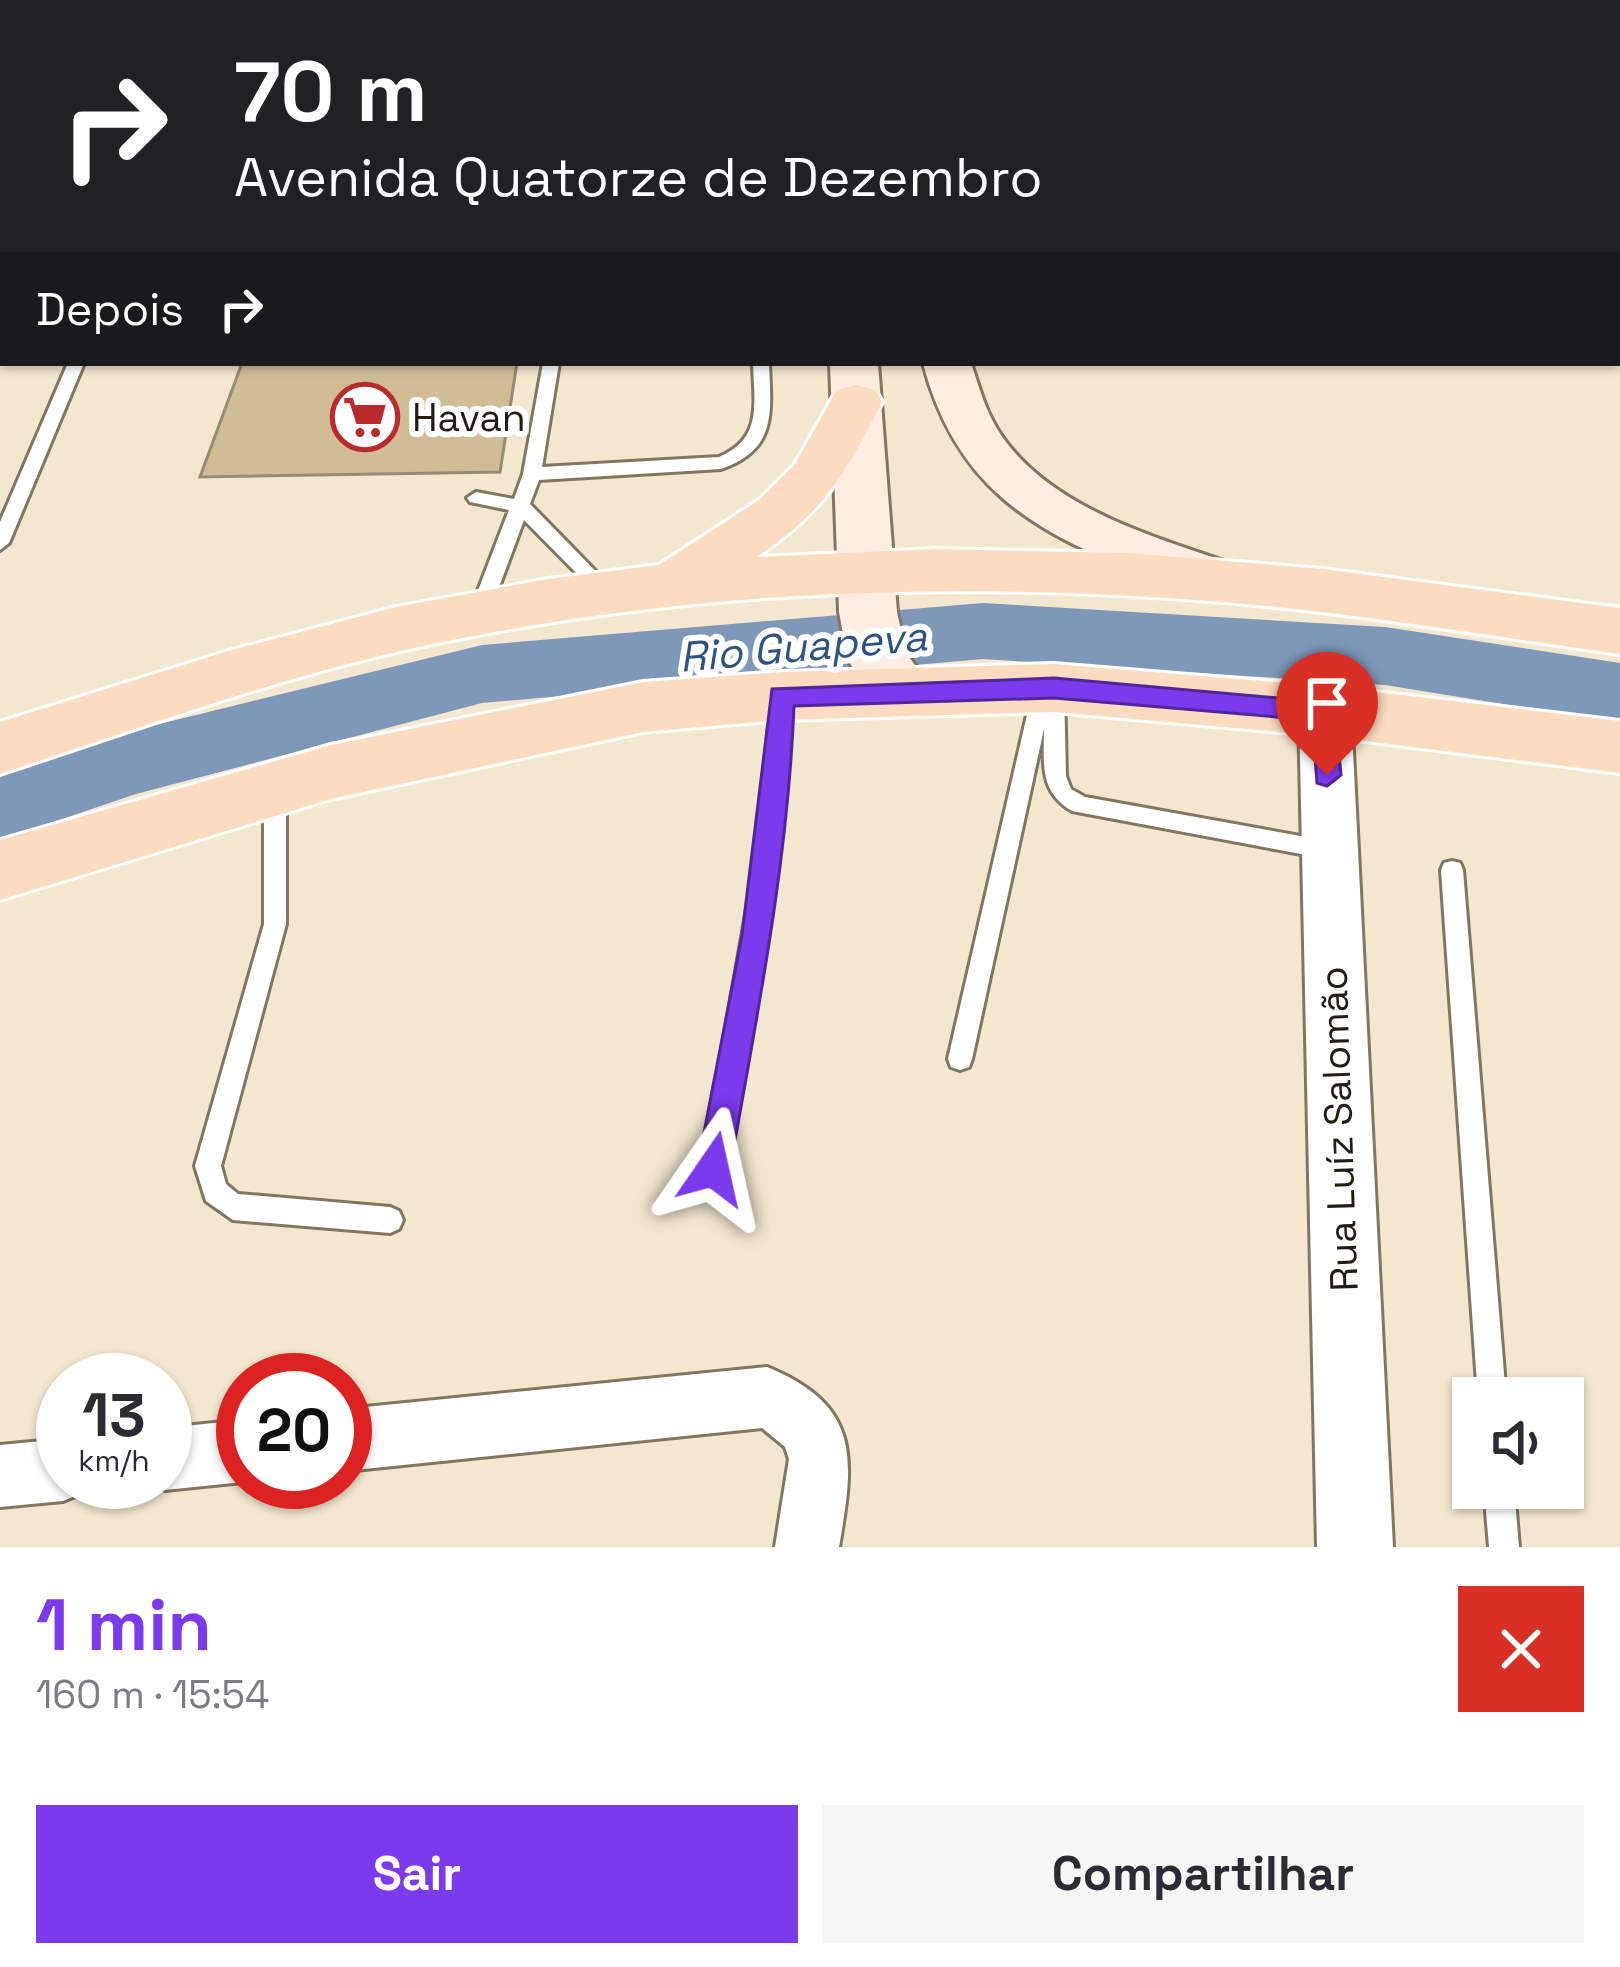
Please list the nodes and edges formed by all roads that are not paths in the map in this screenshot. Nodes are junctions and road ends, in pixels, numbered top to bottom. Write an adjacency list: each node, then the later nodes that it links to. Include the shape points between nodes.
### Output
1 (75, 366): 9 (lane)
2 (550, 366): 6 (lane)
3 (761, 366): 6 (lane, via 762,430 738,458)
4 (947, 366): 10 (main road, via 974,441 1016,486 1062,519)
5 (855, 382): 11 (main road, via 816,476 779,514); 14 (main road)
6 (532, 474): 8 (lane)
7 (476, 498): 8 (lane)
8 (521, 506): 11 (lane); 12 (lane)
9 (0, 543)
10 (1219, 580): 13 (main road); 14 (main road, via 969,571)
11 (638, 592): 12 (main road); 14 (main road)
12 (478, 614): 19 (main road, via 294,655)
13 (1620, 631)
14 (880, 635): 15 (main road); 16 (main road)
15 (1048, 688): 17 (main road); 21 (lane, via 1055,776 1063,795 1080,805); 24 (lane)
16 (782, 696): 20 (main road, via 643,707); 25 (lane, via 757,935)
17 (1325, 711): 18 (main road); 21 (street, Rua Luíz Salomão)
18 (1620, 747)
19 (0, 748)
20 (275, 787): 22 (main road); 26 (lane, via 275,925 208,1166 215,1192 233,1207)
21 (1328, 850): 33 (street, Rua Luíz Salomão)
22 (0, 870)
23 (1452, 870): 27 (lane)
24 (960, 1059)
25 (713, 1169)
26 (390, 1220)
27 (1490, 1377)
28 (372, 1437): 32 (street, via 767,1397 796,1410 814,1430 820,1464)
29 (36, 1473): 30 (street)
30 (0, 1476)
31 (1501, 1509): 34 (lane)
32 (807, 1547)
33 (1355, 1547)
34 (1504, 1547)

